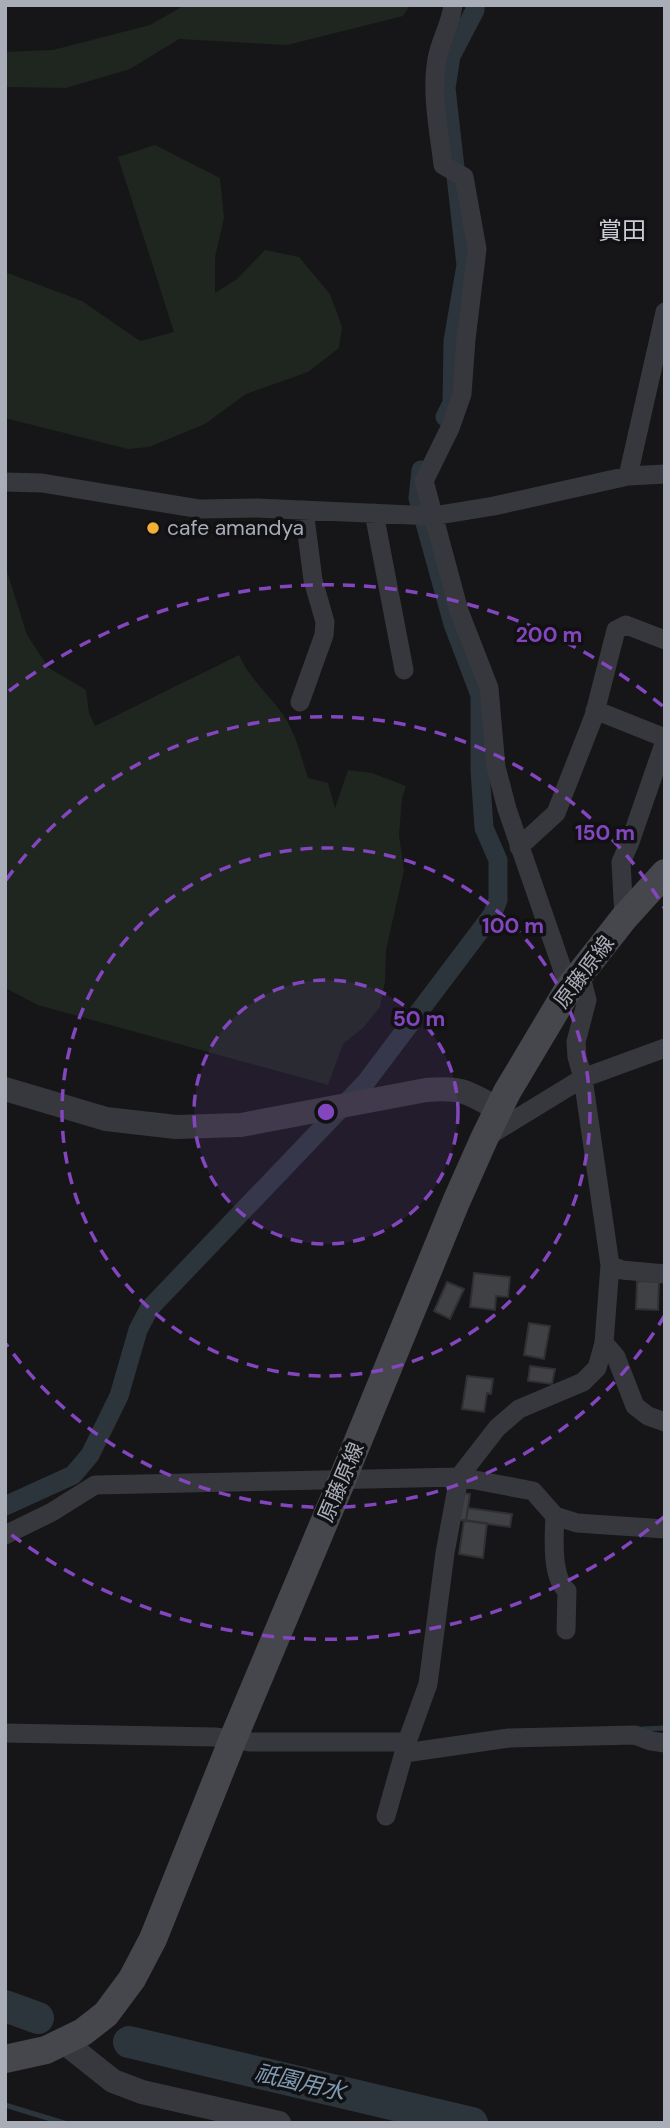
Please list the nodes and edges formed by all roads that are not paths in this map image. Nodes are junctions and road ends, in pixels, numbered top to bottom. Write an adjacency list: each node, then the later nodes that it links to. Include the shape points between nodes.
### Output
1 (453, 5): 8 (street, via 437,58 443,165 464,177 477,249 462,394 424,481)
2 (665, 312): 4 (street)
3 (665, 474): 4 (street)
4 (628, 476): 8 (street)
5 (5, 482): 6 (street, via 42,483 200,509)
6 (304, 510): 7 (street); 11 (street, via 313,580 325,622)
7 (374, 513): 8 (street); 10 (street)
8 (433, 516): 14 (street, via 459,611 489,688 496,766)
9 (665, 640): 12 (street, via 626,625 616,630)
10 (404, 670)
11 (300, 702)
12 (595, 710): 13 (street); 14 (street, via 556,813)
13 (665, 739): 16 (street, via 621,862)
14 (519, 847): 17 (street)
15 (665, 873): 16 (main road, 原藤原線)
16 (624, 918): 17 (main road, 原藤原線)
17 (574, 980): 19 (street, via 587,1000 576,1042); 21 (main road, 原藤原線)
18 (665, 1048): 19 (street)
19 (583, 1078): 22 (street); 23 (street)
20 (5, 1088): 21 (street, via 106,1119 176,1126 241,1125 449,1088 463,1090)
21 (498, 1109): 22 (main road, 原藤原線)
22 (484, 1139): 28 (main road, 原藤原線)
23 (610, 1265): 24 (street); 25 (street)
24 (665, 1274)
25 (604, 1343): 26 (street, via 616,1357 635,1406); 27 (street, via 597,1368 583,1382 519,1409 497,1428)
26 (665, 1422)
27 (459, 1476): 28 (street); 29 (street, via 533,1491); 36 (street, via 428,1684)
28 (342, 1480): 31 (street, via 96,1485); 34 (main road, 原藤原線)
29 (555, 1516): 30 (street, via 577,1523); 32 (street, via 554,1552 561,1586 567,1591)
30 (665, 1529)
31 (5, 1535)
32 (566, 1630)
33 (5, 1733): 34 (street)
34 (233, 1739): 36 (street); 38 (main road, 原藤原線, via 153,1939 132,1979 106,2014)
35 (665, 1743): 36 (street, via 635,1735 509,1738)
36 (406, 1748): 37 (street)
37 (386, 1816)
38 (64, 2042): 39 (main road, 原藤原線, via 46,2050); 40 (street, via 113,2081 142,2092)
39 (11, 2054)
40 (279, 2123)

